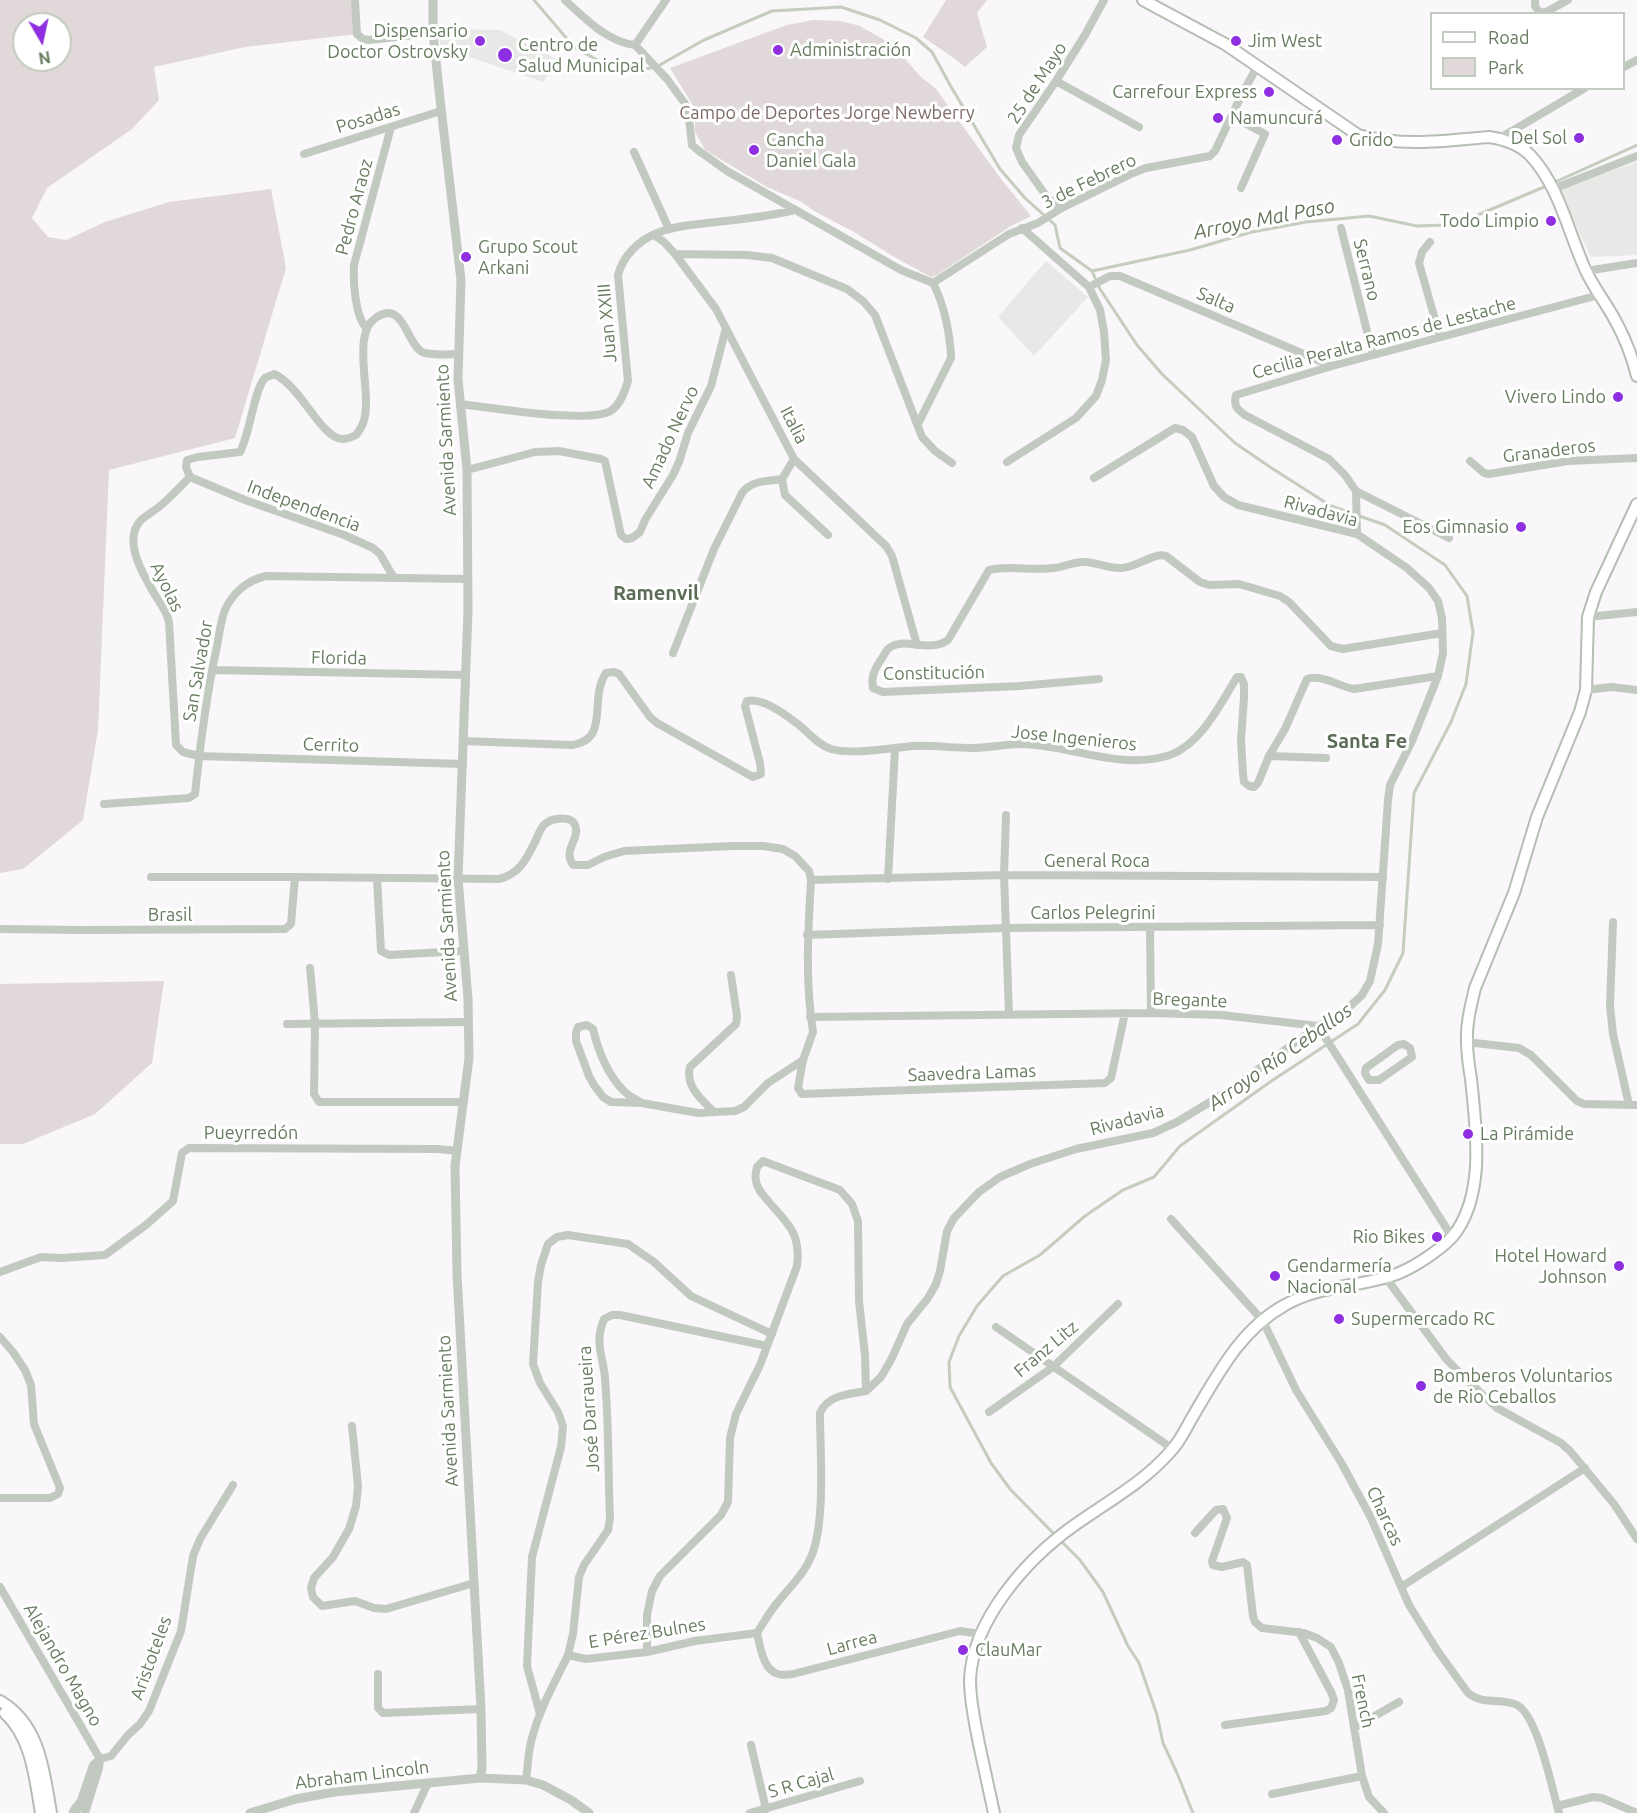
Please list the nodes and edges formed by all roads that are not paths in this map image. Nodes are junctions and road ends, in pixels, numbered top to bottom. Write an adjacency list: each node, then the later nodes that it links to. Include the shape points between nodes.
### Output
1 (355, 0): 9 (street, via 357,34 363,39)
2 (433, 0): 9 (street, Avenida Sarmiento)
3 (565, 0): 10 (street, via 608,35)
4 (666, 0): 10 (street)
5 (1104, 0): 12 (street, 25 de Mayo)
6 (1143, 0): 11 (main road, via 1225,44)
7 (1568, 0): 8 (street)
8 (1546, 12)
9 (434, 33): 14 (street, Avenida Sarmiento)
10 (638, 48): 24 (street, via 686,105 692,144 727,171)
11 (1257, 67): 15 (street, 3 de Febrero); 18 (main road, via 1358,135 1414,144)
12 (1056, 81): 17 (street); 25 (street, 25 de Mayo, via 1019,135 1016,148)
13 (1582, 90): 18 (street)
14 (441, 111): 16 (street, Posadas); 40 (street, Avenida Sarmiento, via 462,280)
15 (1232, 116): 22 (street, via 1264,134); 25 (street, 3 de Febrero, via 1210,156 1146,168)
16 (391, 127): 20 (street, Posadas); 37 (street, Pedro Araoz, via 354,265 353,283 361,323)
17 (1139, 128)
18 (1500, 138): 23 (main road, via 1528,153)
19 (634, 152): 28 (street)
20 (304, 154)
21 (1637, 156): 23 (street)
22 (1241, 188)
23 (1553, 189): 33 (main road)
24 (795, 210): 28 (street, Juan XXIII); 34 (street, via 901,270)
25 (1058, 211): 26 (street, 3 de Febrero)
26 (1022, 228): 34 (street, 3 de Febrero); 35 (street)
27 (1341, 228): 41 (street, Serrano)
28 (669, 229): 29 (street, Juan XXIII)
29 (654, 234): 31 (street, Italia); 44 (street, Juan XXIII, via 621,263 618,275 627,381 620,402 612,410 579,417)
30 (1430, 242): 39 (street, via 1419,263)
31 (675, 254): 38 (street, Italia); 45 (street, via 772,258 847,289 876,315)
32 (1637, 263): 33 (street)
33 (1586, 271): 36 (main road)
34 (933, 282): 45 (street, via 951,357)
35 (1093, 285): 42 (street, Salta, via 1110,276 1120,276); 49 (street, via 1106,360 1096,396 1076,418)
36 (1599, 295): 39 (street, Cecilia Peralta Ramos de Lestache); 43 (main road, via 1628,345)
37 (366, 328): 40 (street, via 380,315 390,313 400,318 424,353); 52 (street, via 362,352 366,411 356,435 340,439 330,434 301,396 284,378 274,374 260,386 240,452 187,460)
38 (726, 328): 46 (street, Italia); 51 (street, Amado Nervo, via 711,386 679,462 640,532 632,538 621,535 605,460 559,451 535,452)
39 (1440, 337): 41 (street, Cecilia Peralta Ramos de Lestache)
40 (459, 354): 44 (street, Avenida Sarmiento)
41 (1372, 355): 42 (street, Cecilia Peralta Ramos de Lestache)
42 (1332, 366): 55 (street, Cecilia Peralta Ramos de Lestache, via 1242,392 1234,402 1245,415 1329,459)
43 (1637, 376)
44 (460, 404): 51 (street, Avenida Sarmiento)
45 (918, 424): 50 (street, via 922,437)
46 (794, 459): 54 (street, Italia); 65 (street, via 886,546)
47 (1637, 459): 48 (street, Granaderos, via 1568,461 1489,474)
48 (1470, 461)
49 (1007, 462)
50 (952, 463)
51 (467, 470): 61 (street, Avenida Sarmiento)
52 (190, 477): 60 (street, Independencia, via 374,548); 75 (street, Ayolas, via 141,521 133,540 135,556 169,622 176,745 183,752)
53 (1094, 477): 57 (street, Rivadavia, via 1175,428 1192,437 1214,486 1224,497 1238,505)
54 (782, 479): 58 (street, via 785,495); 66 (street, via 757,482 742,493 714,549)
55 (1356, 491): 57 (street); 59 (street)
56 (1637, 504): 63 (main road)
57 (1357, 534): 64 (street, Rivadavia, via 1407,568 1428,588 1438,602)
58 (828, 535)
59 (1449, 538)
60 (394, 578): 61 (street, San Salvador); 67 (street, San Salvador, via 255,579 241,587 225,610)
61 (467, 579): 68 (street, Avenida Sarmiento)
62 (1637, 612): 63 (street)
63 (1588, 617): 71 (main road)
64 (1442, 633): 65 (street, Constitución, via 1336,648 1280,596 1239,584 1200,582 1160,554 1121,568 1074,562 1038,570 989,570 948,640 942,645); 69 (street, Rivadavia)
65 (917, 645): 70 (street, Constitución, via 905,643 888,649 873,671 873,688 894,692)
66 (673, 653)
67 (212, 670): 68 (street, Florida); 75 (street, San Salvador)
68 (465, 675): 73 (street, Avenida Sarmiento)
69 (1438, 676): 76 (street, Jose Ingenieros, via 1354,689 1318,677 1307,679); 84 (street, Rivadavia, via 1390,785)
70 (1099, 679)
71 (1586, 690): 72 (street); 106 (main road, via 1537,817 1514,893 1475,988)
72 (1637, 690)
73 (463, 741): 74 (street, Jose Ingenieros, via 581,744 593,736 598,689 606,673 614,672 657,723 753,777 761,774 747,701 765,704 795,722 822,746 835,750); 78 (street, Avenida Sarmiento)
74 (895, 749): 76 (street, Jose Ingenieros, via 1021,744 1135,761 1155,759 1187,746 1208,723 1237,677 1241,677 1244,782 1254,787); 87 (street)
75 (199, 756): 78 (street, Cerrito); 79 (street, San Salvador, via 195,794 189,798)
76 (1269, 756): 77 (street)
77 (1326, 758)
78 (463, 764): 86 (street, Avenida Sarmiento)
79 (104, 804)
80 (1006, 815): 81 (street)
81 (1004, 875): 84 (street, General Roca); 87 (street, General Roca); 91 (street)
82 (151, 877): 83 (street, Brasil)
83 (294, 877): 85 (street, Brasil); 93 (street, Brasil, via 291,924 285,930)
84 (1383, 877): 90 (street, Rivadavia)
85 (377, 878): 86 (street, Brasil); 95 (street, via 381,951 389,955)
86 (458, 878): 88 (street, Brasil, via 499,879 516,873 545,824 564,819 575,825 570,849 573,865 588,865 624,852 763,846 783,849 795,856 809,871); 95 (street, Avenida Sarmiento)
87 (888, 879): 88 (street, General Roca)
88 (811, 880): 94 (street)
89 (1613, 922): 112 (street, via 1612,1034)
90 (1380, 925): 92 (street, Carlos Pelegrini); 105 (street, Rivadavia, via 1370,981 1362,995)
91 (1006, 928): 92 (street, Carlos Pelegrini); 94 (street, Carlos Pelegrini); 100 (street)
92 (1150, 928): 99 (street)
93 (0, 929)
94 (807, 935): 101 (street)
95 (463, 951): 102 (street, Avenida Sarmiento)
96 (310, 968): 103 (street)
97 (731, 975): 113 (street, via 736,1024 688,1071 696,1094)
98 (1125, 1013): 99 (street, Bregante); 100 (street, Bregante); 107 (street, Saavedra Lamas, via 1111,1078 1105,1083 802,1094 798,1088)
99 (1151, 1013): 105 (street, Bregante, via 1221,1015)
100 (1009, 1014): 101 (street, Bregante)
101 (810, 1017): 107 (street, via 813,1032)
102 (468, 1022): 103 (street); 110 (street, Avenida Sarmiento, via 469,1058)
103 (315, 1023): 104 (street); 110 (street, via 314,1094 319,1102)
104 (286, 1024)
105 (1321, 1029): 109 (street); 126 (street, Rivadavia, via 1177,1122 1153,1133 1076,1149 1030,1164 1000,1177 979,1192 954,1218 947,1231 936,1284 907,1324 881,1377)
106 (1467, 1042): 112 (street, via 1519,1048 1577,1101); 116 (main road, via 1477,1146 1470,1204)
107 (803, 1060): 113 (street, via 768,1083 744,1107)
108 (1366, 1077): 108 (street, via 1379,1080 1408,1062 1412,1058 1410,1048 1398,1045 1366,1068); 109 (street)
109 (1355, 1084): 116 (street)
110 (463, 1102): 114 (street, Avenida Sarmiento)
111 (642, 1103): 111 (street, via 623,1090 613,1076 593,1029 587,1025 578,1027 576,1041 603,1097 610,1102); 113 (street)
112 (1633, 1105)
113 (714, 1112)
114 (457, 1151): 117 (street, Pueyrredón, via 189,1148 182,1153 173,1201 105,1255 41,1257); 135 (street, Avenida Sarmiento, via 457,1274)
115 (1171, 1219): 120 (street, Charcas)
116 (1452, 1237): 118 (main road, via 1424,1260)
117 (0, 1272)
118 (1386, 1278): 120 (main road, via 1322,1290 1285,1305); 130 (street, via 1447,1360 1467,1380 1497,1408 1561,1443)
119 (1118, 1304): 125 (street, Franz Litz)
120 (1263, 1321): 129 (main road, via 1226,1361); 137 (street, Charcas, via 1296,1390 1370,1516)
121 (996, 1327): 125 (street)
122 (772, 1334): 124 (street); 126 (street, via 799,1250 791,1228 759,1190 757,1167 763,1161 840,1190 852,1204 858,1221); 148 (street, via 691,1296 654,1262 628,1245 568,1235 548,1244 538,1282 533,1364 563,1426 532,1557 527,1666)
123 (0, 1337): 132 (street, via 25,1370 31,1386 34,1424 60,1488 50,1498)
124 (767, 1346): 141 (street, via 736,1414 730,1438 728,1502 721,1515 656,1583 647,1615); 142 (street, José Darraueira, via 620,1315 604,1319 599,1344 605,1376 610,1518 608,1530 579,1577)
125 (1053, 1367): 127 (street, Franz Litz); 129 (street)
126 (866, 1390): 139 (street, via 836,1397 823,1405 820,1508 811,1557)
127 (989, 1412)
128 (352, 1426): 135 (street, via 356,1506 349,1529 333,1557 314,1578 313,1597 322,1606 355,1601 386,1609)
129 (1173, 1449): 140 (main road, via 1131,1487 1050,1543 1016,1576)
130 (1585, 1468): 134 (street); 137 (street)
131 (233, 1485): 152 (street, Aristoteles, via 193,1556 181,1631 149,1711 111,1756)
132 (0, 1498)
133 (1195, 1533): 138 (street, French, via 1216,1510 1223,1509 1227,1518 1214,1565 1247,1565 1255,1622 1262,1628)
134 (1637, 1539)
135 (474, 1583): 147 (street, Avenida Sarmiento)
136 (0, 1587): 152 (street, Alejandro Magno)
137 (1401, 1587): 161 (street, Charcas, via 1431,1641 1468,1693 1475,1699 1514,1703 1523,1709 1540,1743)
138 (1299, 1632): 149 (street, via 1331,1692 1331,1708); 150 (street, French, via 1331,1647 1348,1690)
139 (757, 1633): 140 (street, Larrea, via 769,1670 779,1675 960,1631); 141 (street, E Pérez Bulnes)
140 (981, 1634): 170 (main road, via 970,1680 972,1710)
141 (647, 1652): 142 (street, E Pérez Bulnes, via 586,1659)
142 (568, 1655): 148 (street, E Pérez Bulnes)
143 (378, 1674): 147 (street, via 378,1708 383,1713)
144 (0, 1701): 163 (main road, via 18,1716 35,1740)
145 (1399, 1702): 150 (street)
146 (0, 1709): 162 (main road, via 22,1736)
147 (481, 1709): 154 (street, Avenida Sarmiento)
148 (540, 1714): 155 (street, E Pérez Bulnes, via 531,1740)
149 (1225, 1725)
150 (1354, 1728): 153 (street, French)
151 (751, 1745): 160 (street)
152 (99, 1759): 159 (street, Aristoteles, via 93,1765); 165 (street)
153 (1362, 1776): 158 (street); 171 (street, French, via 1369,1797)
154 (480, 1779): 155 (street, Abraham Lincoln); 157 (street, Abraham Lincoln)
155 (526, 1780): 168 (street, Abraham Lincoln, via 543,1785)
156 (860, 1781): 160 (street, S R Cajal)
157 (428, 1783): 166 (street, Abraham Lincoln, via 324,1793); 167 (street)
158 (1272, 1794)
159 (80, 1803): 164 (street)
160 (766, 1809): 169 (street, S R Cajal)
161 (1558, 1810): 172 (street, via 1593,1797)
162 (43, 1813)
163 (51, 1813)
164 (75, 1813)
165 (85, 1813)
166 (250, 1813)
167 (414, 1813)
168 (589, 1813)
169 (750, 1813)
170 (994, 1813)
171 (1384, 1813)
172 (1637, 1813)

